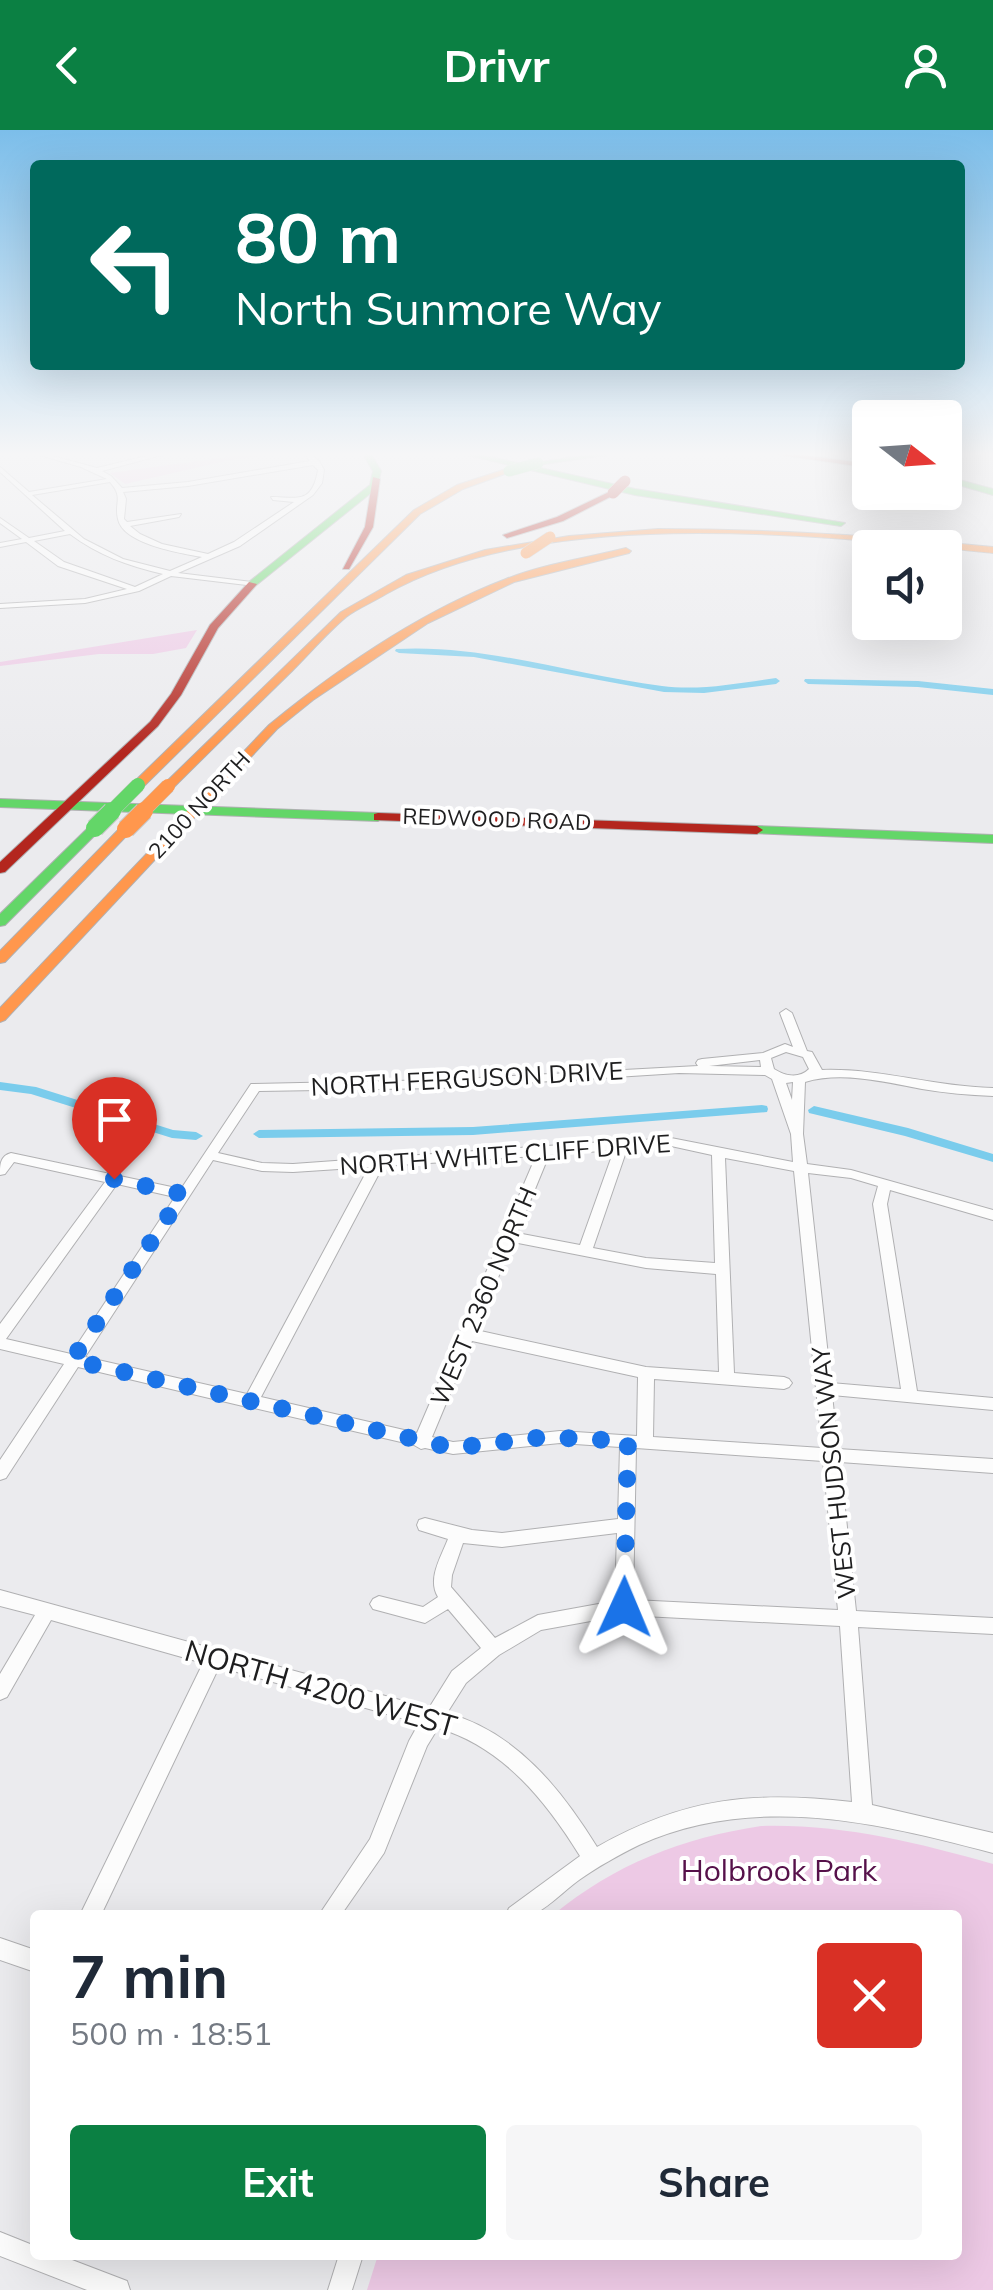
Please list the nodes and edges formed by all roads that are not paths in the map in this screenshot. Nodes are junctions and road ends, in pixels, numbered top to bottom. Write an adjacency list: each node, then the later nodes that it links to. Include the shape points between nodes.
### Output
1 (45, 553): 15 (street, via 70,569)
2 (106, 553): 13 (street)
3 (194, 553): 12 (street)
4 (216, 553): 12 (street)
5 (292, 553): 14 (main road)
6 (356, 553): 18 (main road)
7 (379, 553): 18 (main road, bridge)
8 (448, 553): 18 (main road, via 365,588)
9 (496, 553): 18 (main road, via 402,580 357,604)
10 (526, 553): 17 (main road, bridge)
11 (620, 553): 17 (main road, via 527,574)
12 (209, 556): 13 (street)
13 (169, 573): 14 (street); 15 (street)
14 (252, 584): 20 (main road, via 214,627 161,716)
15 (136, 589): 16 (street, via 85,601)
16 (0, 606)
17 (424, 621): 21 (main road, 2100 NORTH, via 285,716)
18 (233, 706): 24 (main road, bridge, via 138,785); 25 (main road, bridge, via 168,786)
19 (0, 802): 20 (main road, REDWOOD ROAD)
20 (67, 805): 21 (main road, REDWOOD ROAD); 23 (main road)
21 (196, 810): 22 (main road, REDWOOD ROAD); 26 (main road, 2100 NORTH)
22 (993, 839)
23 (0, 868)
24 (0, 922)
25 (0, 959)
26 (0, 1018)
27 (771, 1053): 28 (street, NORTH FERGUSON DRIVE); 28 (street, via 784,1033 786,1013); 29 (street, NORTH FERGUSON DRIVE); 30 (street, WEST HUDSON WAY)
28 (808, 1055): 31 (street); 32 (street, WEST HUDSON WAY, via 816,1070)
29 (679, 1069): 30 (street, NORTH FERGUSON DRIVE); 38 (street, NORTH FERGUSON DRIVE, via 440,1084 255,1086)
30 (773, 1074): 32 (street); 34 (street, WEST HUDSON WAY)
31 (875, 1076): 32 (street); 33 (street)
32 (806, 1077): 34 (street, WEST HUDSON WAY)
33 (993, 1092)
34 (798, 1134): 40 (street, WEST HUDSON WAY)
35 (623, 1144): 36 (street, NORTH WHITE CLIFF DRIVE); 37 (street, NORTH WHITE CLIFF DRIVE); 47 (street)
36 (545, 1149): 39 (street, NORTH WHITE CLIFF DRIVE); 46 (street, WEST 2360 NORTH)
37 (718, 1150): 40 (street, NORTH WHITE CLIFF DRIVE); 48 (street)
38 (209, 1155): 39 (street, NORTH WHITE CLIFF DRIVE, via 282,1168); 44 (street)
39 (380, 1161): 57 (street)
40 (801, 1168): 43 (street, NORTH WHITE CLIFF DRIVE); 55 (street, WEST HUDSON WAY)
41 (0, 1171): 42 (street, via 11,1157)
42 (114, 1179): 44 (street); 50 (street)
43 (885, 1185): 45 (street, NORTH WHITE CLIFF DRIVE); 56 (street, via 880,1204)
44 (183, 1194): 51 (street)
45 (993, 1214)
46 (508, 1236): 47 (street); 49 (street, WEST 2360 NORTH)
47 (585, 1251): 48 (street)
48 (723, 1269): 53 (street)
49 (467, 1334): 52 (street); 60 (street, WEST 2360 NORTH)
50 (0, 1339): 51 (street)
51 (72, 1360): 57 (street); 63 (street)
52 (646, 1374): 53 (street); 59 (street)
53 (727, 1379): 54 (street)
54 (784, 1383)
55 (824, 1388): 56 (street); 61 (street, WEST HUDSON WAY)
56 (910, 1394): 58 (street)
57 (250, 1402): 60 (street)
58 (993, 1404)
59 (637, 1441): 60 (street, via 544,1437 471,1448); 61 (street); 65 (street)
60 (421, 1442)
61 (830, 1452): 62 (street); 72 (street, WEST HUDSON WAY)
62 (993, 1466)
63 (0, 1474)
64 (424, 1526): 66 (street)
65 (626, 1526): 66 (street, via 501,1540); 70 (street)
66 (458, 1534): 68 (street, via 442,1582)
67 (0, 1598): 71 (street, NORTH 4200 WEST)
68 (449, 1600): 69 (street, via 425,1615); 74 (street)
69 (379, 1604)
70 (624, 1607): 72 (street); 74 (street, via 538,1624)
71 (48, 1611): 75 (street, NORTH 4200 WEST); 76 (street)
72 (848, 1618): 73 (street); 78 (street, WEST HUDSON WAY)
73 (993, 1626)
74 (492, 1649): 77 (street, via 460,1677)
75 (215, 1657): 77 (street, NORTH 4200 WEST); 81 (street)
76 (0, 1691)
77 (434, 1718): 80 (street, NORTH 4200 WEST, via 479,1735 526,1766 562,1807); 82 (street, via 377,1846)
78 (863, 1812): 79 (street); 80 (street, via 819,1804 734,1808 652,1828)
79 (993, 1843)
80 (592, 1857): 83 (street)
81 (92, 1910)
82 (333, 1910)
83 (523, 1910)
84 (0, 1949): 85 (street)
85 (30, 1958)
86 (0, 2244): 87 (street)
87 (30, 2256)
88 (41, 2260): 90 (street)
89 (349, 2260): 91 (street)
90 (118, 2290)
91 (340, 2290)

